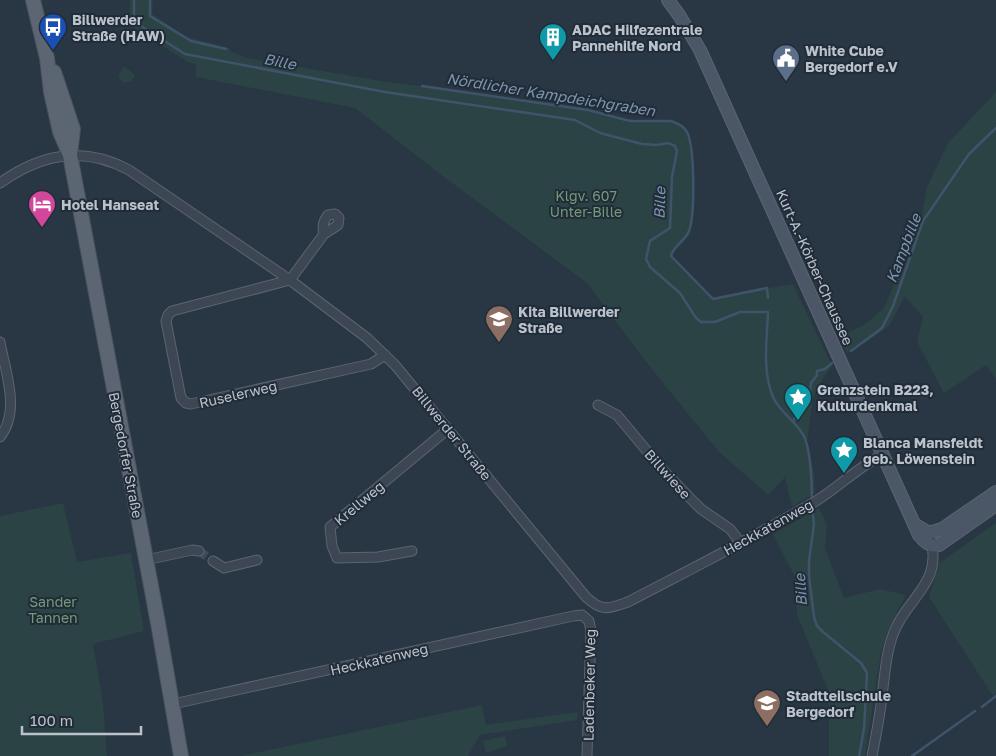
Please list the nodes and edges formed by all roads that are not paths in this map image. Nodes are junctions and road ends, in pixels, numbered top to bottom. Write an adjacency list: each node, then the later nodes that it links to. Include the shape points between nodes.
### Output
1 (32, 0): 3 (main road, Bergedorfer Straße, via 47,58 60,132)
2 (668, 0): 12 (main road, Kurt-A.-Körber-Chaussee, via 700,50)
3 (70, 155): 4 (street, Billwerder Straße, via 30,166); 6 (street, Billwerder Straße, via 95,156 129,170); 20 (main road, Bergedorfer Straße)
4 (0, 183)
5 (324, 234): 6 (street)
6 (290, 280): 8 (street, Billwerder Straße); 8 (street, Ruselerweg, via 172,311 168,315 166,321 184,402 191,404 370,364)
7 (0, 342): 11 (street, via 11,399 10,418)
8 (385, 354): 10 (street, Billwerder Straße)
9 (598, 405): 16 (street, Billwiese, via 617,415 691,499)
10 (448, 429): 19 (street, Krellweg, via 330,528 337,558); 23 (street, Billwerder Straße)
11 (0, 437)
12 (882, 455): 14 (main road, Kurt-A.-Körber-Chaussee); 16 (street, Heckkatenweg, via 818,500)
13 (993, 501): 15 (main road); 17 (main road, via 944,542)
14 (911, 520): 15 (main road); 17 (main road, Kurt-A.-Körber-Chaussee, via 924,541)
15 (929, 533): 17 (street)
16 (740, 542): 23 (street, Heckkatenweg, via 628,602 608,608)
17 (933, 546): 28 (street, via 929,577 919,596 900,619 890,644)
18 (199, 551): 20 (street)
19 (412, 552)
20 (146, 560): 25 (main road, Bergedorfer Straße)
21 (257, 560): 22 (street, via 224,568)
22 (213, 561)
23 (595, 605)
24 (585, 617): 25 (street, Heckkatenweg, via 573,616); 27 (street, Ladenbeker Weg, via 592,631)
25 (173, 704): 26 (main road, Bergedorfer Straße)
26 (181, 756)
27 (587, 756)
28 (872, 756)

